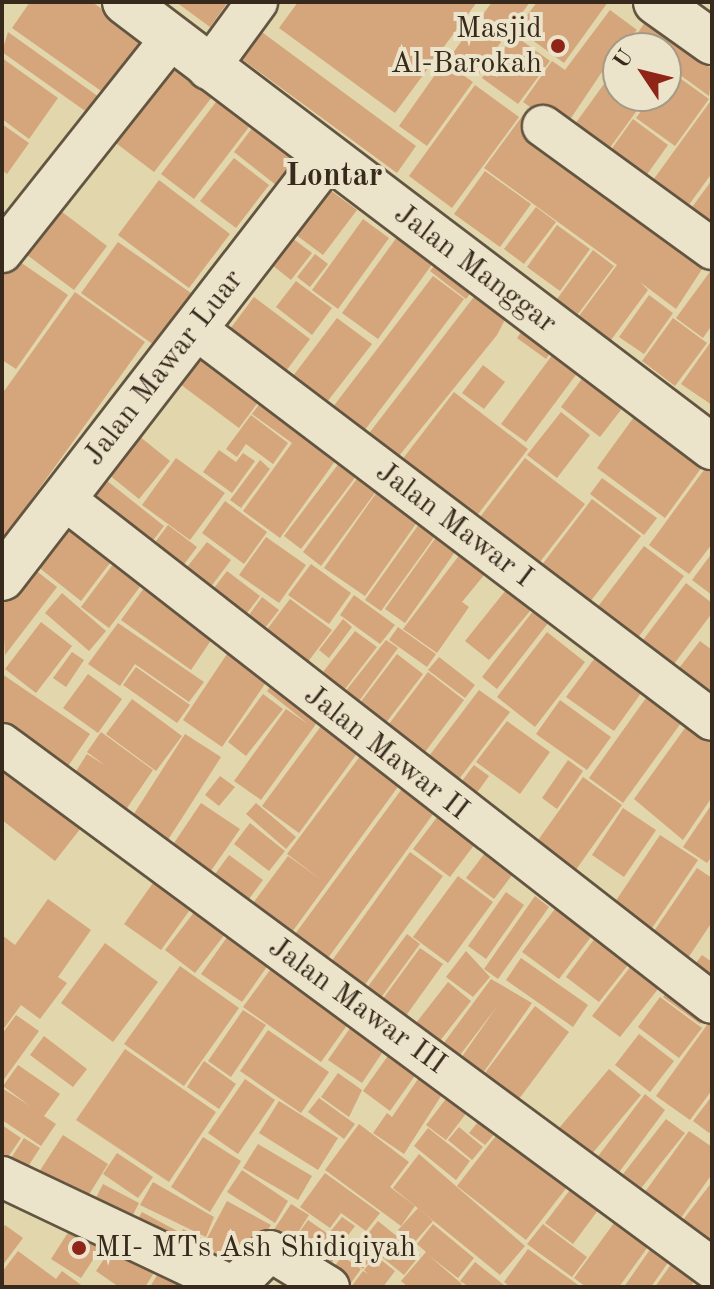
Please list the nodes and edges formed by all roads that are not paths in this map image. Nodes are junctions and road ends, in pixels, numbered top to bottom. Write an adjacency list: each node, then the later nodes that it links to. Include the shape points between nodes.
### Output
1 (125, 2): 4 (street, Jalan Manggar)
2 (257, 2): 6 (street)
3 (656, 2): 5 (street)
4 (171, 39): 6 (street, Jalan Manggar); 10 (street)
5 (712, 42)
6 (208, 69): 8 (street, Jalan Manggar)
7 (543, 126): 9 (street)
8 (327, 157): 11 (street, Jalan Mawar Luar); 12 (street, Jalan Manggar)
9 (712, 249)
10 (2, 252)
11 (196, 329): 13 (street, Jalan Mawar Luar); 15 (street, Jalan Mawar I)
12 (712, 447)
13 (63, 498): 14 (street, Jalan Mawar Luar); 17 (street, Jalan Mawar II)
14 (2, 578)
15 (712, 720)
16 (2, 744): 19 (street, Jalan Mawar III)
17 (712, 1003)
18 (2, 1177): 20 (street, via 227,1284 240,1281 270,1251)
19 (712, 1268)
20 (329, 1287)

